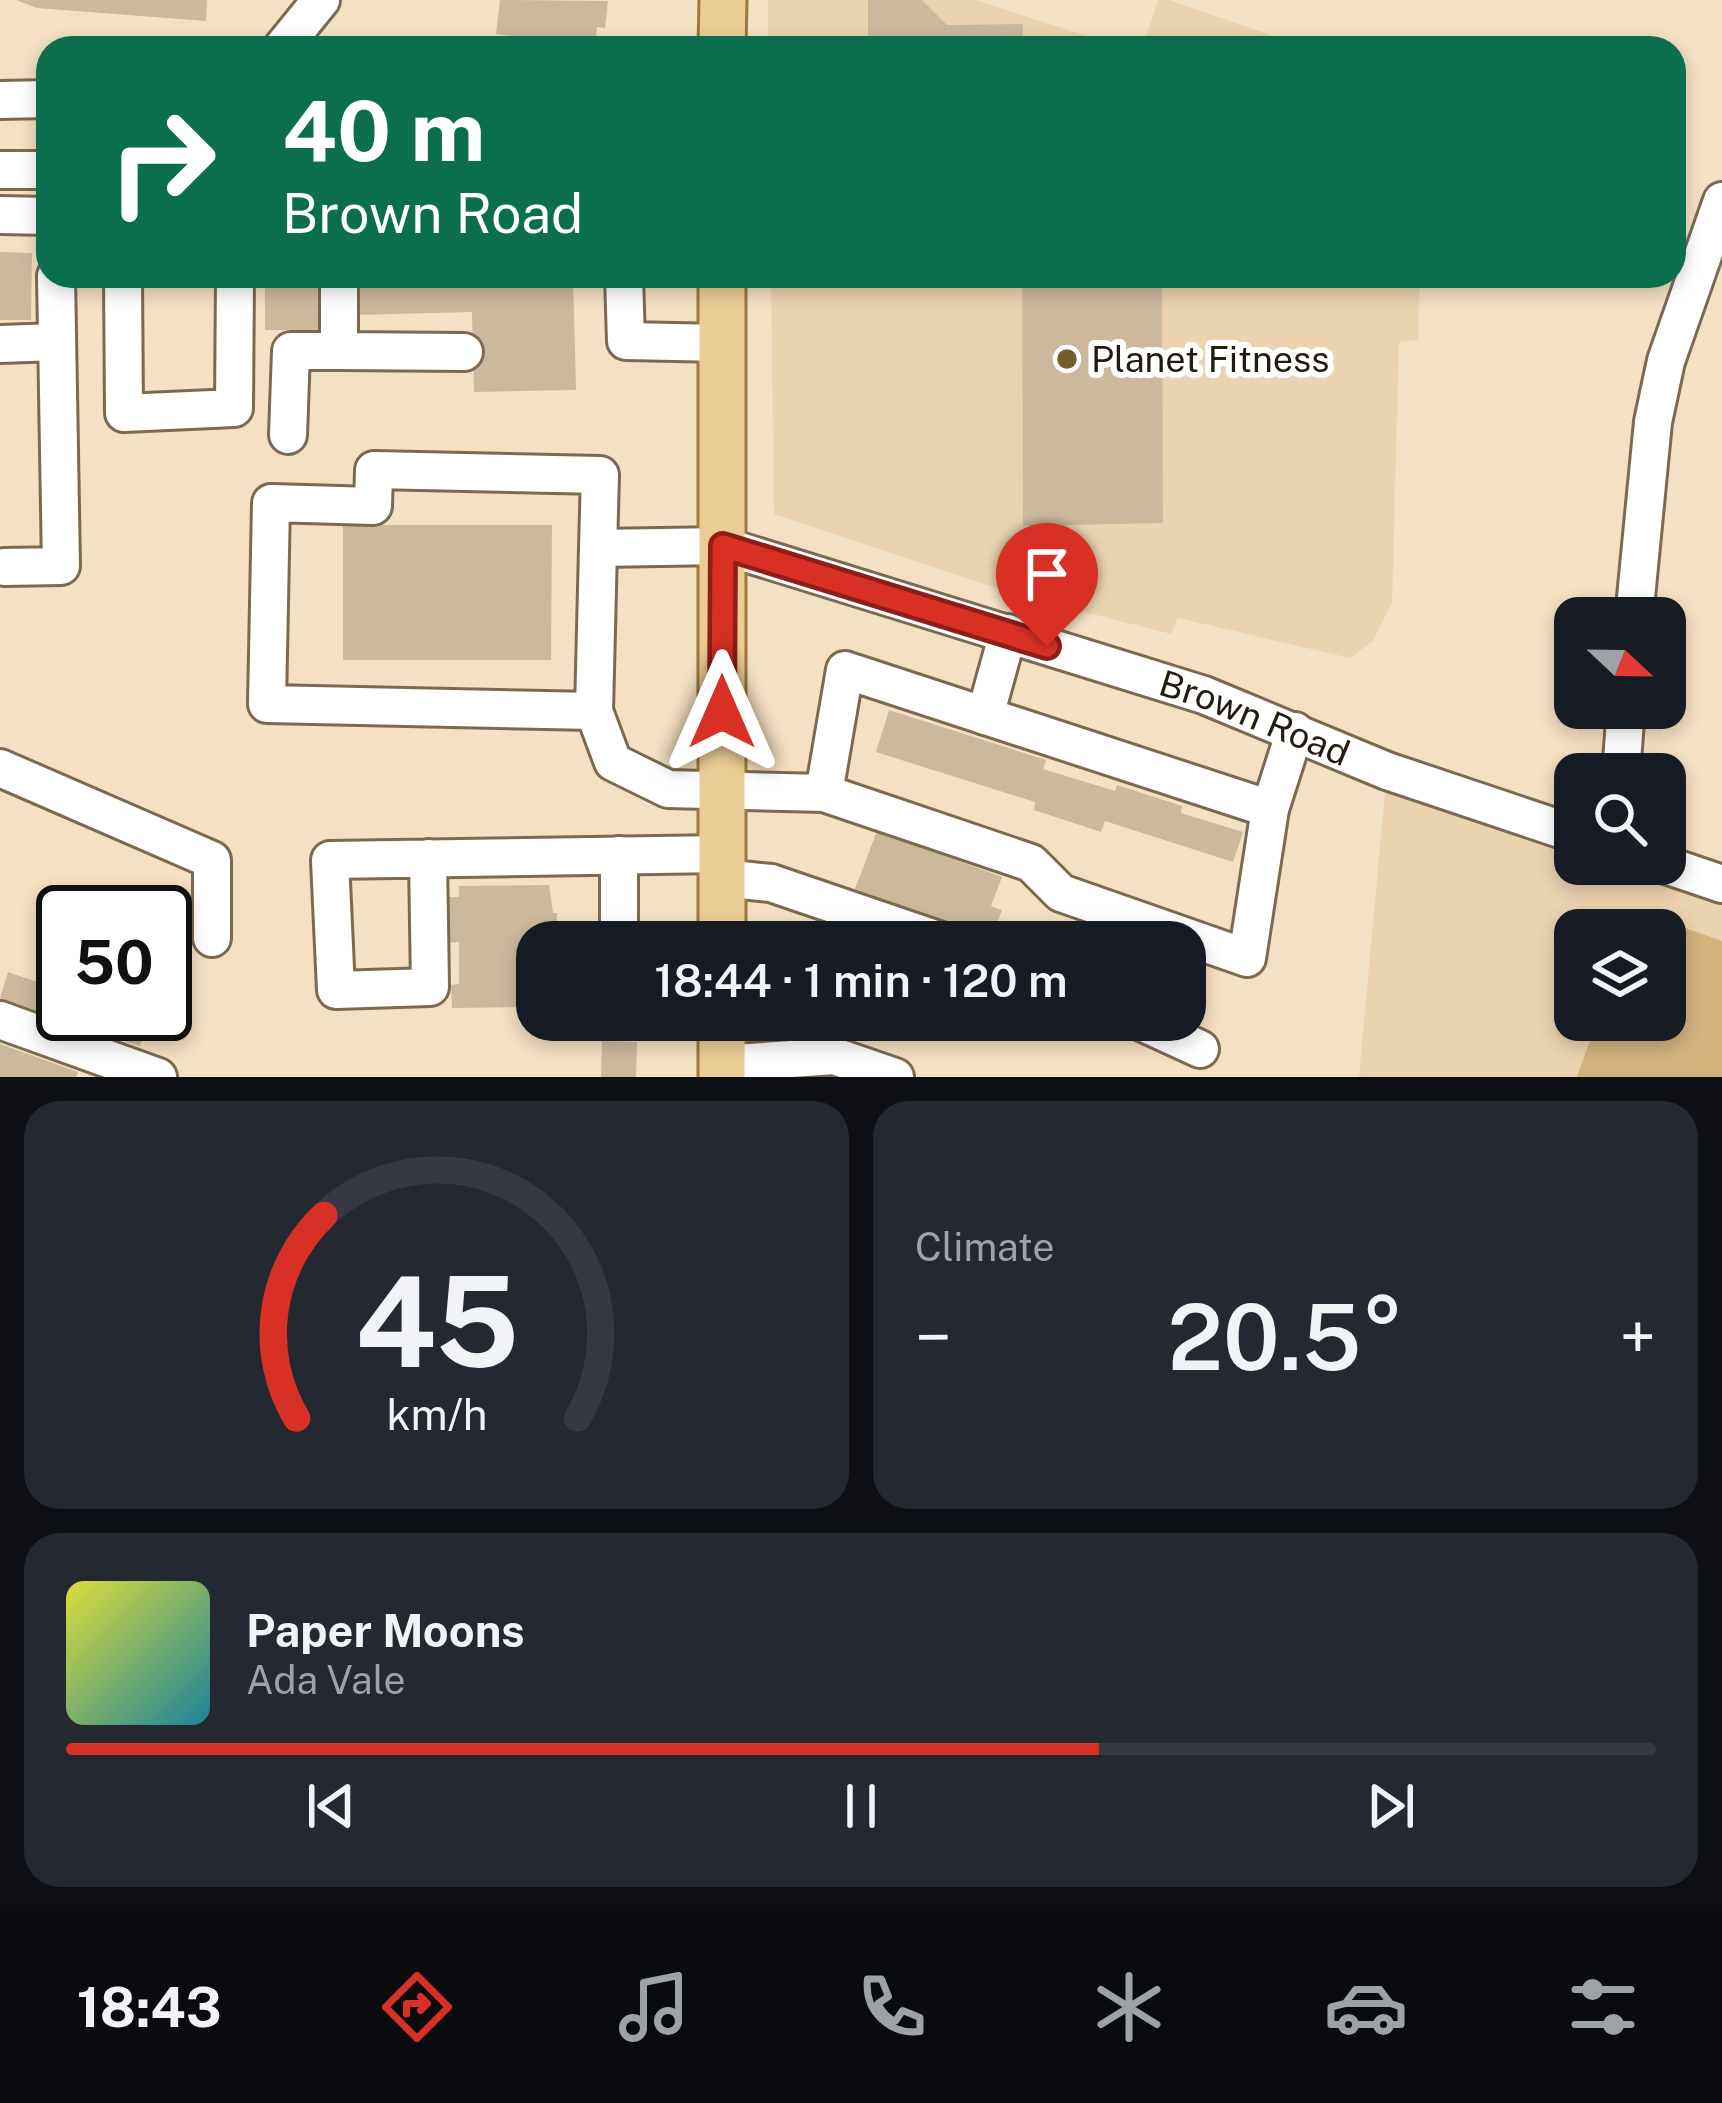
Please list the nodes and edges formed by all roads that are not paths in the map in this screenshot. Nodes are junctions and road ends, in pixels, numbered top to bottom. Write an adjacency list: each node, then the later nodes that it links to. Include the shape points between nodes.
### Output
1 (321, 0): 3 (street)
2 (723, 0): 4 (main road)
3 (292, 36)
4 (722, 36)
5 (36, 99): 6 (street)
6 (0, 100)
7 (0, 170): 8 (street)
8 (36, 170)
9 (1722, 201): 12 (street)
10 (0, 215): 11 (street)
11 (36, 216)
12 (1710, 274): 28 (street, via 1666,361)
13 (56, 288): 19 (street)
14 (123, 288): 15 (street, via 124,412 234,408)
15 (235, 288)
16 (339, 288): 22 (street)
17 (624, 288): 21 (street, via 626,341)
18 (722, 288): 21 (main road)
19 (56, 342): 20 (street); 27 (street, via 62,566)
20 (0, 344)
21 (723, 344): 25 (main road)
22 (339, 351): 23 (street); 24 (street, via 291,351)
23 (464, 352)
24 (288, 435)
25 (723, 546): 26 (street, Brown Road); 29 (street, Brown Road); 34 (main road)
26 (598, 548): 30 (street); 30 (street, via 600,475 374,470 373,506 272,503 267,704)
27 (4, 567)
28 (1636, 597)
29 (1008, 633): 31 (street); 32 (street, Brown Road)
30 (594, 711): 34 (street, via 613,762 668,789)
31 (985, 716): 35 (street, via 845,670); 36 (street)
32 (1295, 730): 36 (street); 37 (street, Brown Road)
33 (0, 768): 46 (street, via 212,860)
34 (722, 790): 35 (street); 40 (main road)
35 (824, 793): 36 (street, via 1031,862 1061,893 1247,958)
36 (1270, 809)
37 (1554, 828)
38 (620, 855): 39 (street); 40 (street); 43 (street)
39 (428, 858): 39 (street, via 330,860 336,990 430,987)
40 (722, 866): 44 (main road); 45 (street)
41 (1686, 872): 42 (street)
42 (1722, 884)
43 (619, 921)
44 (722, 921)
45 (882, 921)
46 (212, 938)
47 (0, 1020): 51 (street)
48 (1184, 1041): 49 (street)
49 (1200, 1048)
50 (722, 1054): 52 (street, via 834,1057)
51 (110, 1069): 53 (street)
52 (842, 1069): 54 (street)
53 (158, 1077)
54 (895, 1077)

